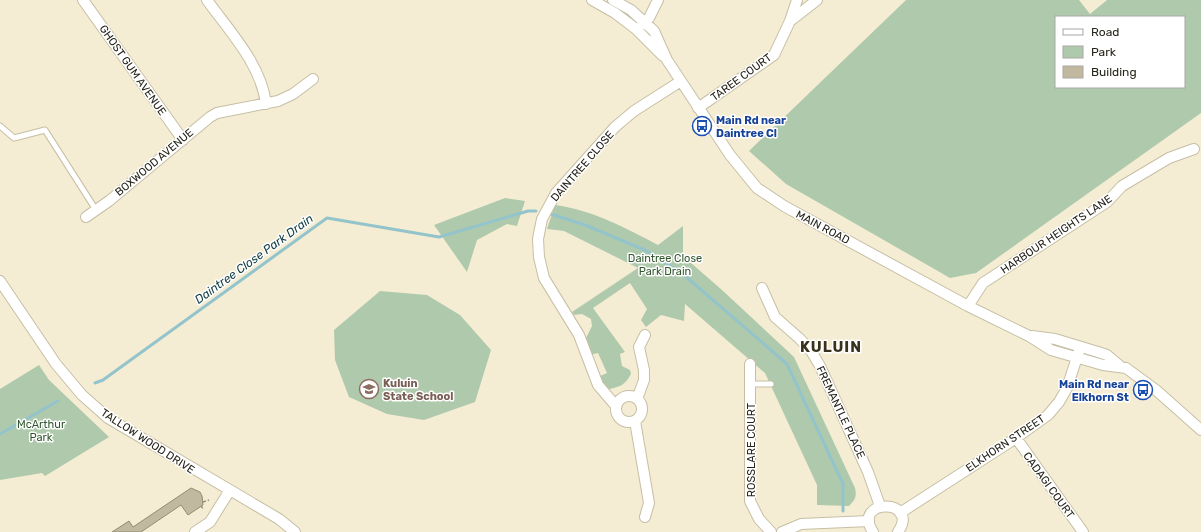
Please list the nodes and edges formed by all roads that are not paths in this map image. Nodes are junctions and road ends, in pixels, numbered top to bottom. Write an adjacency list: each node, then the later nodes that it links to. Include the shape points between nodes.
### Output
1 (83, 0): 17 (street, GHOST GUM AVENUE)
2 (207, 0): 14 (street, via 254,65 262,83)
3 (592, 0): 10 (street, MAIN ROAD)
4 (614, 0): 9 (street, MAIN ROAD)
5 (658, 0): 9 (street)
6 (797, 0): 8 (street, TAREE COURT)
7 (817, 0): 8 (street, TAREE COURT)
8 (790, 21): 15 (street, TAREE COURT, via 774,55)
9 (646, 22): 10 (street); 11 (street, MAIN ROAD, via 654,31)
10 (636, 29): 11 (street, MAIN ROAD)
11 (667, 60): 13 (street, MAIN ROAD)
12 (314, 79): 14 (street, BOXWOOD AVENUE, via 286,98)
13 (681, 81): 15 (street, MAIN ROAD); 30 (street, DAINTREE CLOSE, via 634,111 615,127 556,193 542,219 538,239 544,278 579,335 598,385)
14 (266, 104): 17 (street, BOXWOOD AVENUE, via 217,114 202,122)
15 (698, 108): 23 (street, MAIN ROAD, via 734,161 757,188 784,206)
16 (0, 126): 19 (lane, via 14,138 45,130)
17 (183, 140): 19 (street, BOXWOOD AVENUE)
18 (1194, 149): 23 (street, HARBOUR HEIGHTS LANE, via 1169,158 1122,186 1107,202 983,283)
19 (96, 210): 20 (street, BOXWOOD AVENUE)
20 (86, 217)
21 (0, 281): 34 (street, TALLOW WOOD DRIVE, via 56,364 82,395 108,418)
22 (762, 288): 35 (street, FREMANTLE PLACE, via 775,317 800,339 820,366 868,472)
23 (968, 306): 25 (street, MAIN ROAD, via 1028,336 1055,339)
24 (645, 335): 29 (street, via 639,347 644,380)
25 (1079, 353): 32 (street, MAIN ROAD, via 1107,355 1156,390); 33 (street, ELKHORN STREET, via 1067,388 1059,402 1048,415)
26 (750, 364): 27 (street, ROSSLARE COURT)
27 (751, 384): 28 (lane); 41 (street, ROSSLARE COURT, via 750,500 759,519)
28 (771, 384)
29 (637, 399): 30 (street, via 624,397); 31 (street, via 642,411)
30 (616, 406): 31 (street, via 619,418 626,422)
31 (635, 421): 37 (street, via 649,503)
32 (1201, 430)
33 (1016, 438): 36 (street, ELKHORN STREET); 45 (street, CADAGI COURT)
34 (230, 490): 39 (street, via 210,522); 40 (street, TALLOW WOOD DRIVE, via 279,519)
35 (880, 506): 36 (street, via 891,506); 38 (street, via 874,510)
36 (900, 514): 44 (street, via 902,525)
37 (645, 517)
38 (869, 521): 42 (street, via 801,524); 43 (street)
39 (195, 532)
40 (295, 532)
41 (771, 532)
42 (782, 532)
43 (873, 532)
44 (898, 532)
45 (1083, 532)

